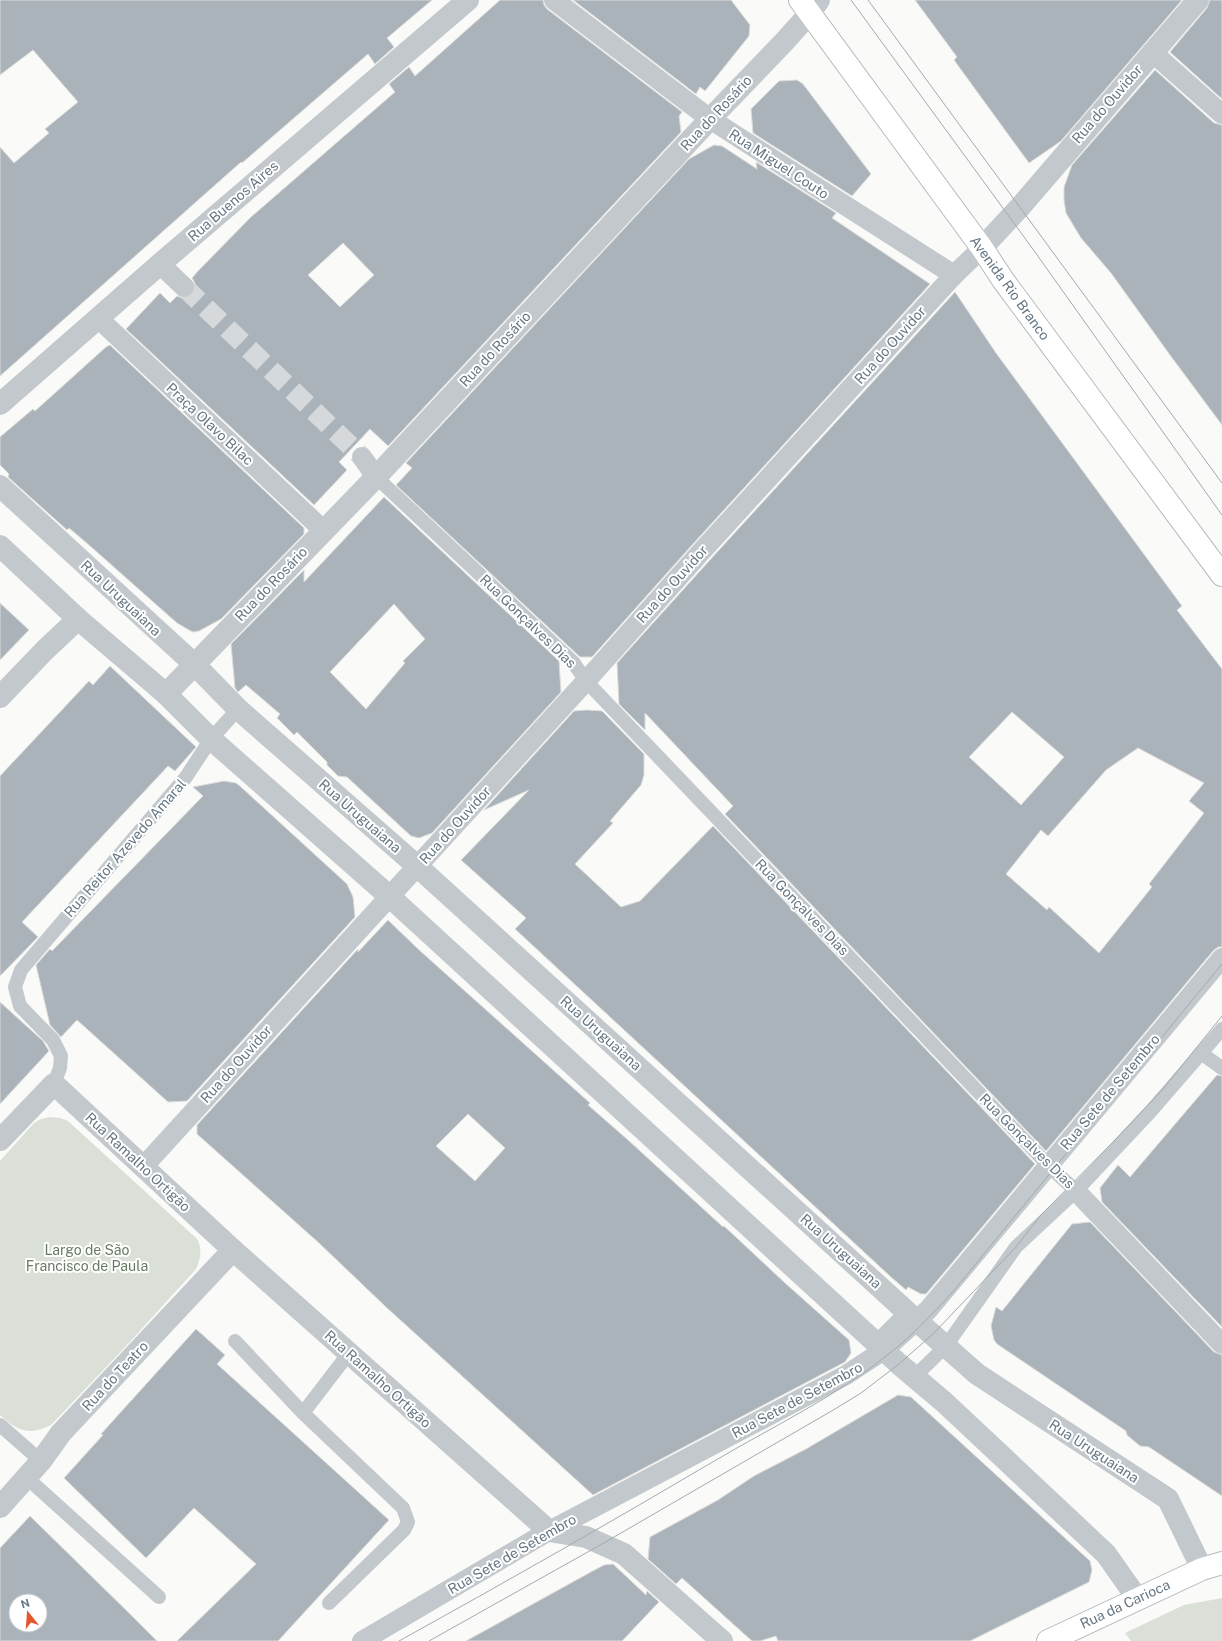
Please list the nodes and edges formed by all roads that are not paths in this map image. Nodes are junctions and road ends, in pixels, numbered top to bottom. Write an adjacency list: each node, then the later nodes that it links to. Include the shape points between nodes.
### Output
1 (468, 0): 9 (street, Rua Buenos Aires)
2 (554, 0): 7 (street, Rua Miguel Couto)
3 (1198, 0): 5 (street, Rua do Ouvidor)
4 (810, 4): 7 (street, Rua do Rosário); 8 (main road, Avenida Rio Branco)
5 (1152, 52): 6 (street); 8 (street, Rua do Ouvidor)
6 (1222, 114)
7 (710, 119): 10 (street, Rua Miguel Couto); 15 (street, Rua do Rosário)
8 (982, 248): 10 (street, Rua do Ouvidor); 19 (main road, Avenida Rio Branco, via 1003,280)
9 (160, 264): 11 (street); 12 (street, Rua Buenos Aires)
10 (954, 274): 22 (street, Rua do Ouvidor)
11 (184, 288)
12 (98, 318): 13 (street, Rua Buenos Aires); 17 (street, Praça Olavo Bilac)
13 (0, 404)
14 (362, 457): 15 (street)
15 (376, 476): 17 (street, Rua do Rosário); 22 (lane, Rua Gonçalves Dias, via 573,662)
16 (0, 486): 21 (street, Rua Uruguaiana)
17 (323, 530): 21 (street, Rua do Rosário)
18 (0, 546): 20 (street)
19 (1222, 575)
20 (78, 619): 23 (street); 24 (street, via 44,650)
21 (194, 664): 23 (street, Rua do Rosário); 25 (street, Rua Uruguaiana)
22 (586, 681): 27 (street, Rua do Ouvidor); 35 (lane, Rua Gonçalves Dias)
23 (166, 694): 26 (street)
24 (0, 697)
25 (238, 709): 26 (lane, Rua Reitor Azevedo Amaral); 27 (street, Rua Uruguaiana)
26 (212, 739): 28 (street); 33 (lane, Rua Reitor Azevedo Amaral, via 186,777 21,970 15,987 20,1006 53,1040 61,1056)
27 (417, 866): 28 (street, Rua do Ouvidor); 39 (street, Rua Uruguaiana)
28 (389, 896): 36 (street, Rua do Ouvidor); 42 (street)
29 (1222, 958): 35 (street, Rua Sete de Setembro)
30 (1222, 1029): 31 (lane)
31 (1201, 1053): 32 (lane); 37 (lane)
32 (1222, 1068)
33 (54, 1084): 34 (street); 36 (street, Rua Ramalho Ortigão)
34 (0, 1140)
35 (1049, 1166): 37 (lane, Rua Gonçalves Dias); 39 (street, Rua Sete de Setembro, via 928,1310)
36 (143, 1167): 38 (street, Rua Ramalho Ortigão)
37 (1076, 1191): 41 (street, Rua Gonçalves Dias); 43 (lane, via 1016,1247)
38 (234, 1250): 44 (street, Rua Ramalho Ortigão); 48 (street, Rua do Teatro, via 61,1433)
39 (912, 1316): 42 (street, Rua Sete de Setembro); 43 (street, Rua Uruguaiana)
40 (235, 1341): 46 (lane)
41 (1222, 1344)
42 (880, 1346): 45 (street); 51 (street, Rua Sete de Setembro, via 846,1375)
43 (946, 1346): 45 (lane); 52 (street, Rua Uruguaiana, via 977,1374 1168,1499)
44 (349, 1353): 46 (lane); 51 (street, Rua Ramalho Ortigão)
45 (914, 1377): 54 (street, via 1106,1554)
46 (303, 1413): 55 (lane, via 403,1508 408,1522 404,1530)
47 (0, 1425): 48 (lane)
48 (41, 1462): 49 (street, Rua do Teatro)
49 (26, 1477): 50 (street, Rua do Teatro); 53 (lane)
50 (0, 1507)
51 (549, 1531): 56 (street, Rua Sete de Setembro); 57 (street, via 586,1537 624,1554)
52 (1212, 1566): 54 (main road, Rua da Carioca)
53 (160, 1597)
54 (1137, 1598): 58 (main road, Rua da Carioca)
55 (330, 1603)
56 (362, 1641)
57 (722, 1641)
58 (1048, 1641)

